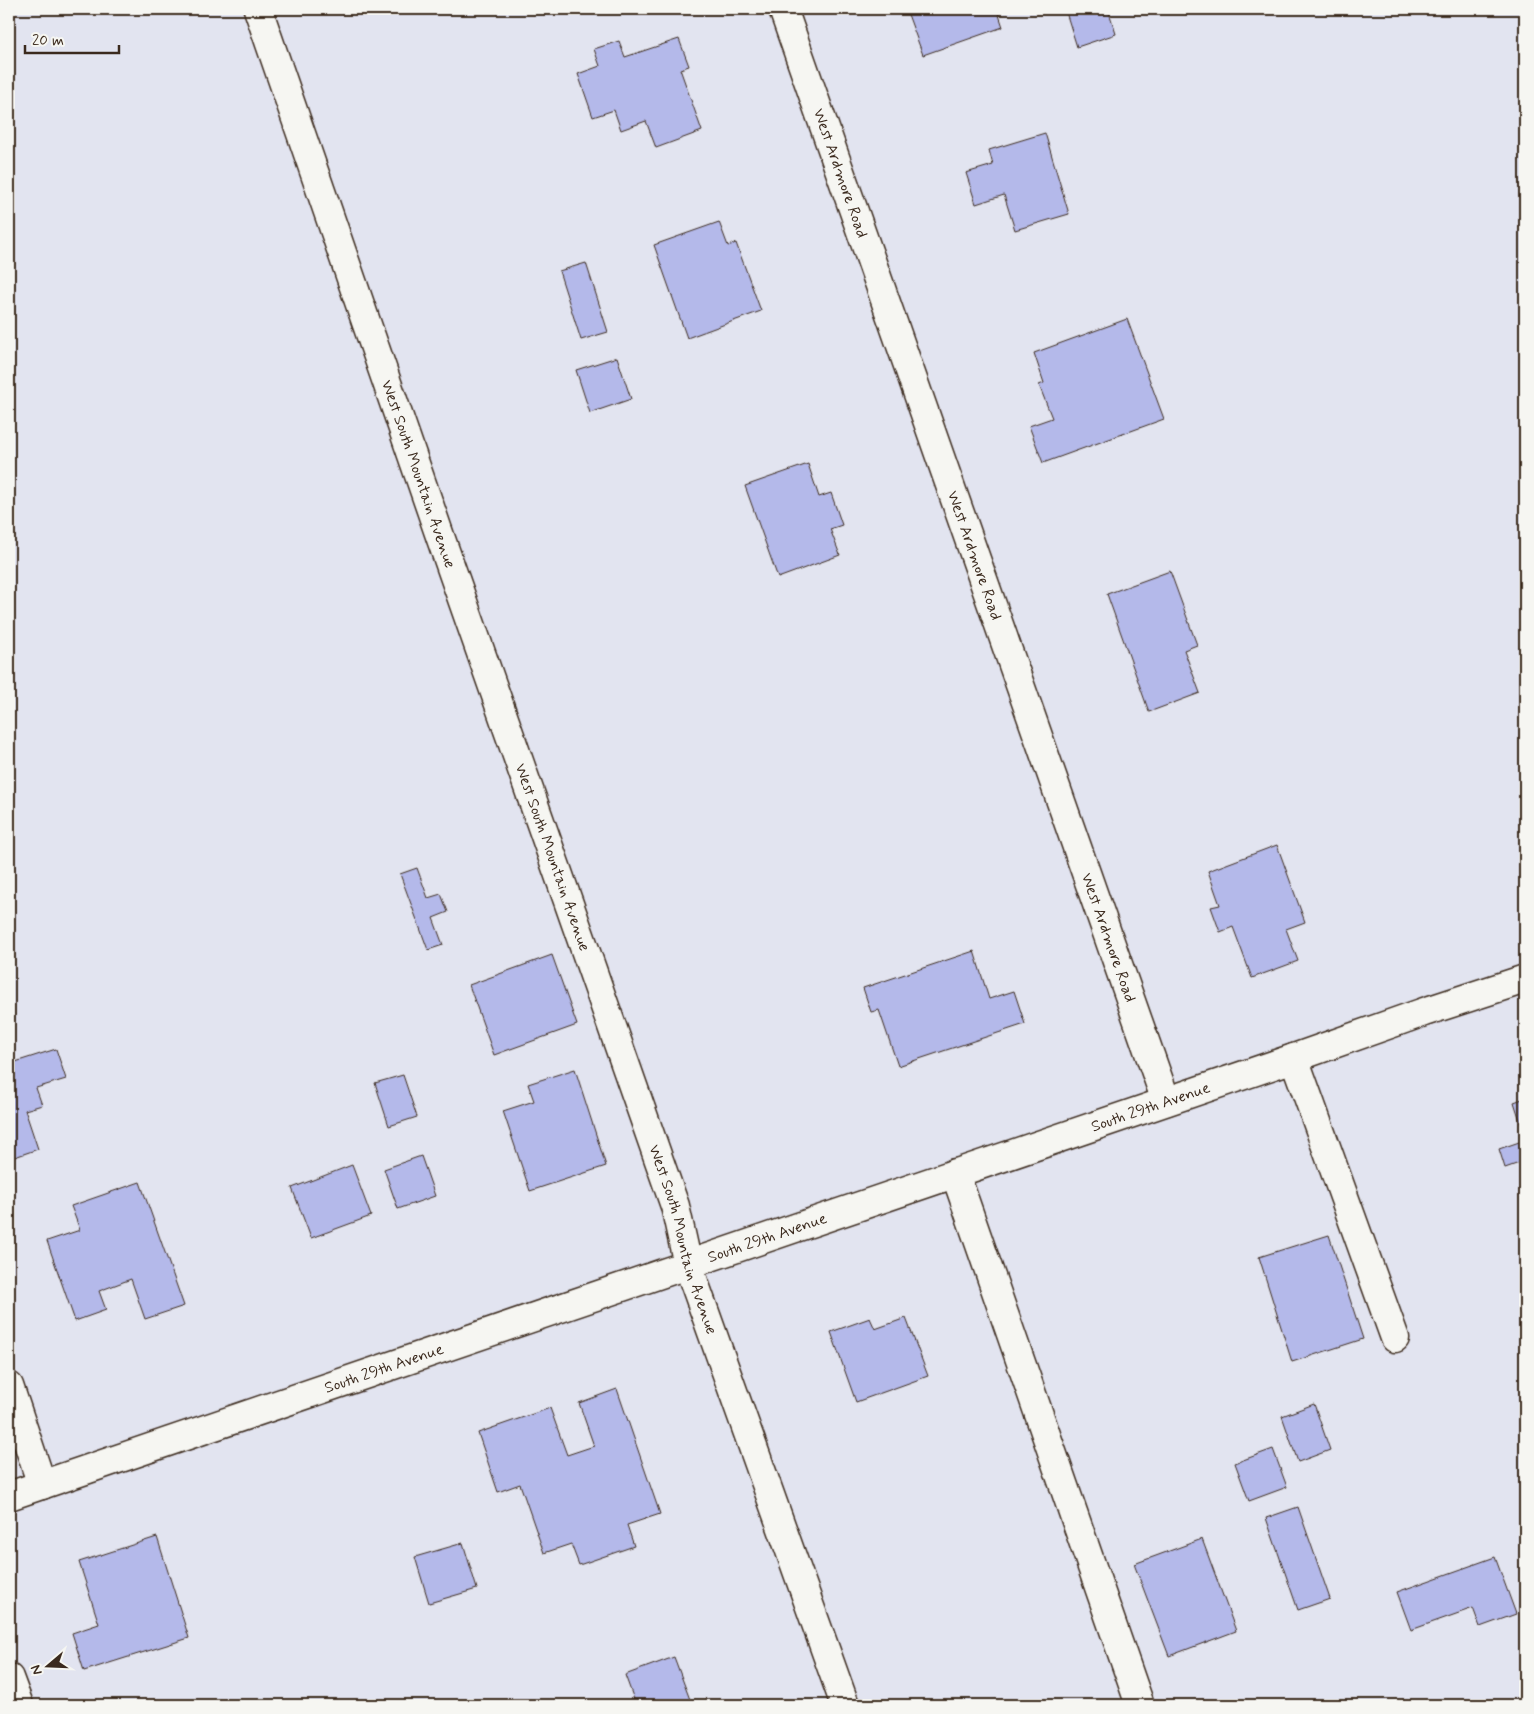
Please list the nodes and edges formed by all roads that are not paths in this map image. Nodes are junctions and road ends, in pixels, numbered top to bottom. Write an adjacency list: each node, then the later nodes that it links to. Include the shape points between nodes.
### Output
1 (258, 9): 7 (street, West South Mountain Avenue, via 675,1206)
2 (783, 9): 5 (street, West Ardmore Road)
3 (1525, 979): 4 (street, South 29th Avenue)
4 (1294, 1058): 5 (street, South 29th Avenue); 8 (street)
5 (1166, 1101): 6 (street, South 29th Avenue)
6 (956, 1174): 7 (street, South 29th Avenue); 15 (street)
7 (688, 1265): 10 (street, South 29th Avenue); 14 (street, West South Mountain Avenue)
8 (1395, 1338)
9 (9, 1386): 10 (street)
10 (42, 1485): 11 (street, South 29th Avenue)
11 (9, 1496)
12 (9, 1678): 13 (street)
13 (18, 1705)
14 (845, 1705)
15 (1140, 1705)

